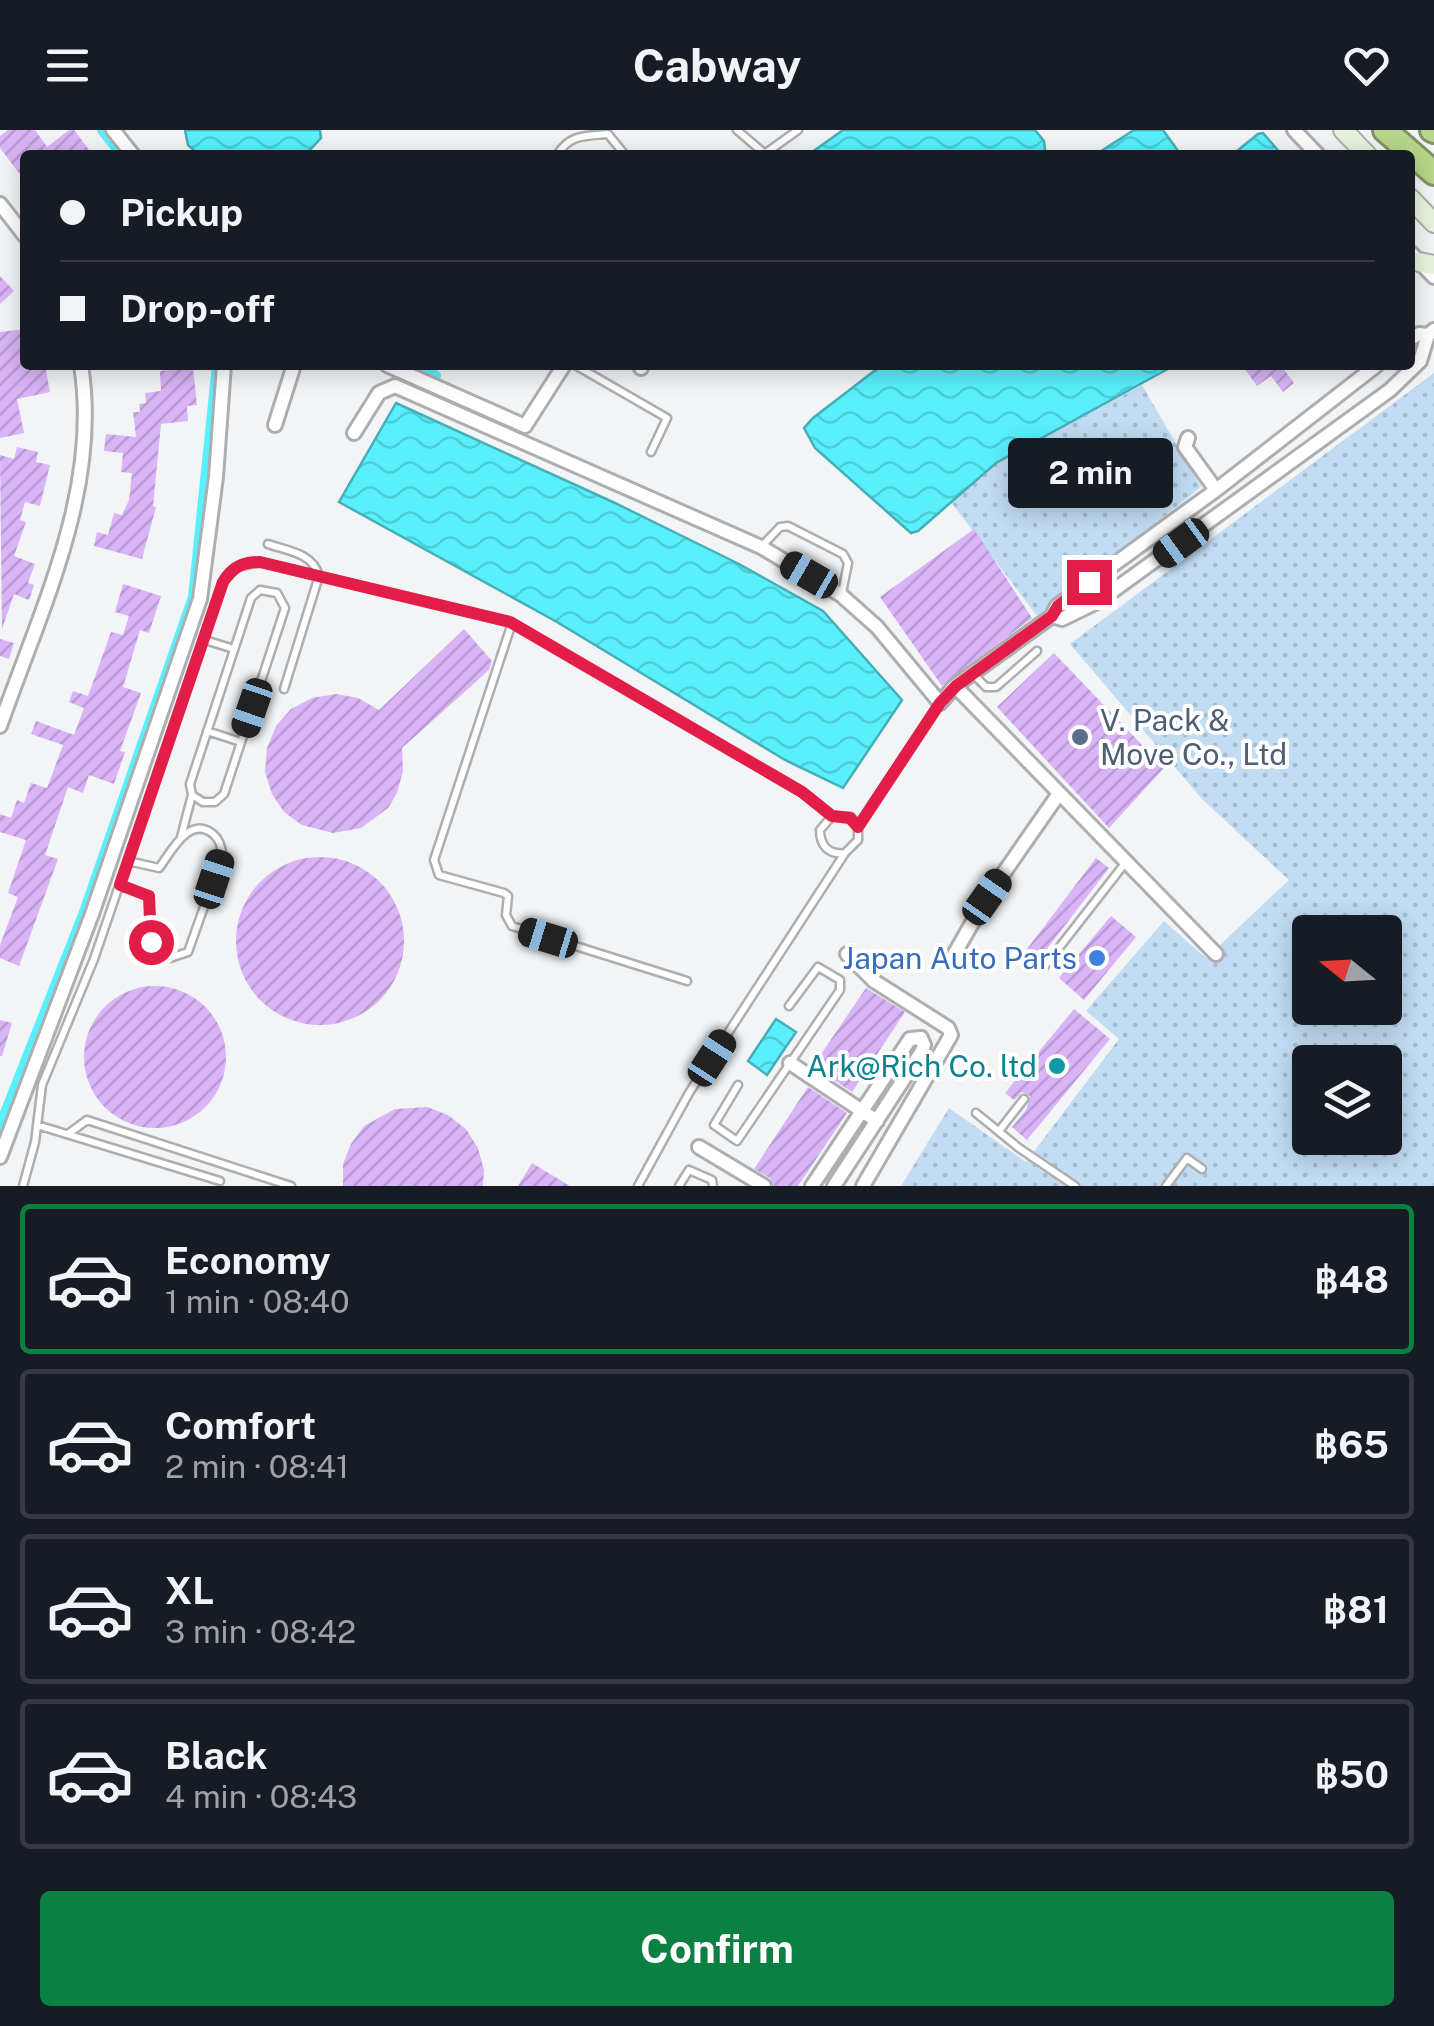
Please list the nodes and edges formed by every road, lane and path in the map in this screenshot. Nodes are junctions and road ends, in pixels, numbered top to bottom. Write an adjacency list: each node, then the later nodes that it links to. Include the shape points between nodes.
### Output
1 (113, 130): 7 (street)
2 (737, 130): 10 (lane)
3 (798, 130): 11 (lane)
4 (1294, 130): 12 (street)
5 (1343, 130): 13 (main road)
6 (1386, 130): 14 (highway)
7 (129, 150)
8 (560, 150): 9 (lane, via 575,136 608,134)
9 (621, 150)
10 (759, 150)
11 (771, 150)
12 (1313, 150)
13 (1362, 150)
14 (1409, 150)
15 (1415, 155): 16 (highway)
16 (1434, 172)
17 (1415, 203): 19 (main road)
18 (0, 204): 20 (street)
19 (1434, 222)
20 (20, 230)
21 (1421, 260): 22 (street)
22 (1434, 277)
23 (1431, 332): 24 (street)
24 (1415, 366)
25 (83, 370): 51 (street, via 85,449 75,511)
26 (224, 370): 79 (street, via 200,600)
27 (292, 370): 33 (street)
28 (398, 370): 29 (street, via 524,426)
29 (561, 370)
30 (584, 370): 36 (lane, via 667,418)
31 (1371, 370): 37 (street)
32 (1411, 370): 42 (street, via 1099,602 1062,619)
33 (275, 425)
34 (354, 434): 39 (street, via 380,392 396,386)
35 (1188, 438): 37 (street, via 1186,447)
36 (651, 452)
37 (1216, 490): 42 (street)
38 (268, 544): 40 (lane, via 310,560)
39 (761, 547): 41 (street); 41 (lane, via 788,526 843,554 848,564)
40 (319, 576): 43 (lane); 44 (lane, via 260,562 237,566 223,582); 49 (lane)
41 (841, 595): 50 (street)
42 (1052, 616): 47 (street)
43 (512, 623): 56 (lane); 67 (lane, via 435,868 508,896 512,926)
44 (205, 640): 45 (lane); 60 (lane)
45 (234, 649): 52 (lane); 53 (lane, via 255,593 278,593 285,608)
46 (1037, 651): 47 (lane, via 996,687 986,688)
47 (972, 674): 48 (street)
48 (956, 686): 50 (street); 54 (street)
49 (284, 689)
50 (940, 703): 57 (lane)
51 (0, 726)
52 (208, 730): 53 (lane); 55 (lane)
53 (240, 742): 55 (lane, via 220,799)
54 (1058, 794): 61 (street); 63 (street)
55 (192, 796): 58 (lane)
56 (832, 816): 57 (lane, via 845,815); 59 (lane, via 820,830 822,843)
57 (858, 827): 59 (lane, via 856,846)
58 (181, 838): 60 (lane, via 159,868); 62 (lane, via 208,831 223,853 188,952 170,958 158,953 150,937 149,896)
59 (845, 854): 84 (lane, via 688,1093)
60 (128, 861): 62 (lane)
61 (1127, 861): 65 (street); 66 (lane)
62 (120, 885): 75 (lane, via 42,1086)
63 (955, 953)
64 (847, 954): 90 (street, via 951,1034)
65 (1216, 954)
66 (1044, 967)
67 (687, 981)
68 (788, 1006): 69 (lane, via 818,967 840,980 840,990)
69 (790, 1063): 70 (lane, via 738,1141 714,1125); 72 (street)
70 (738, 1085)
71 (1024, 1099): 76 (lane)
72 (861, 1111): 74 (street); 74 (street, via 910,1039 921,1038 924,1048); 88 (street)
73 (976, 1112): 76 (lane)
74 (877, 1121): 89 (street)
75 (37, 1124): 77 (lane); 82 (lane)
76 (999, 1132): 91 (lane)
77 (68, 1134): 81 (lane); 83 (lane, via 87,1120)
78 (699, 1147): 87 (street)
79 (0, 1157)
80 (1202, 1170): 92 (lane, via 1186,1158)
81 (220, 1182)
82 (24, 1186)
83 (291, 1186)
84 (638, 1186)
85 (680, 1186): 86 (lane, via 689,1170)
86 (712, 1186)
87 (764, 1186)
88 (812, 1186)
89 (834, 1186)
90 (864, 1186)
91 (1075, 1186)
92 (1166, 1186)

